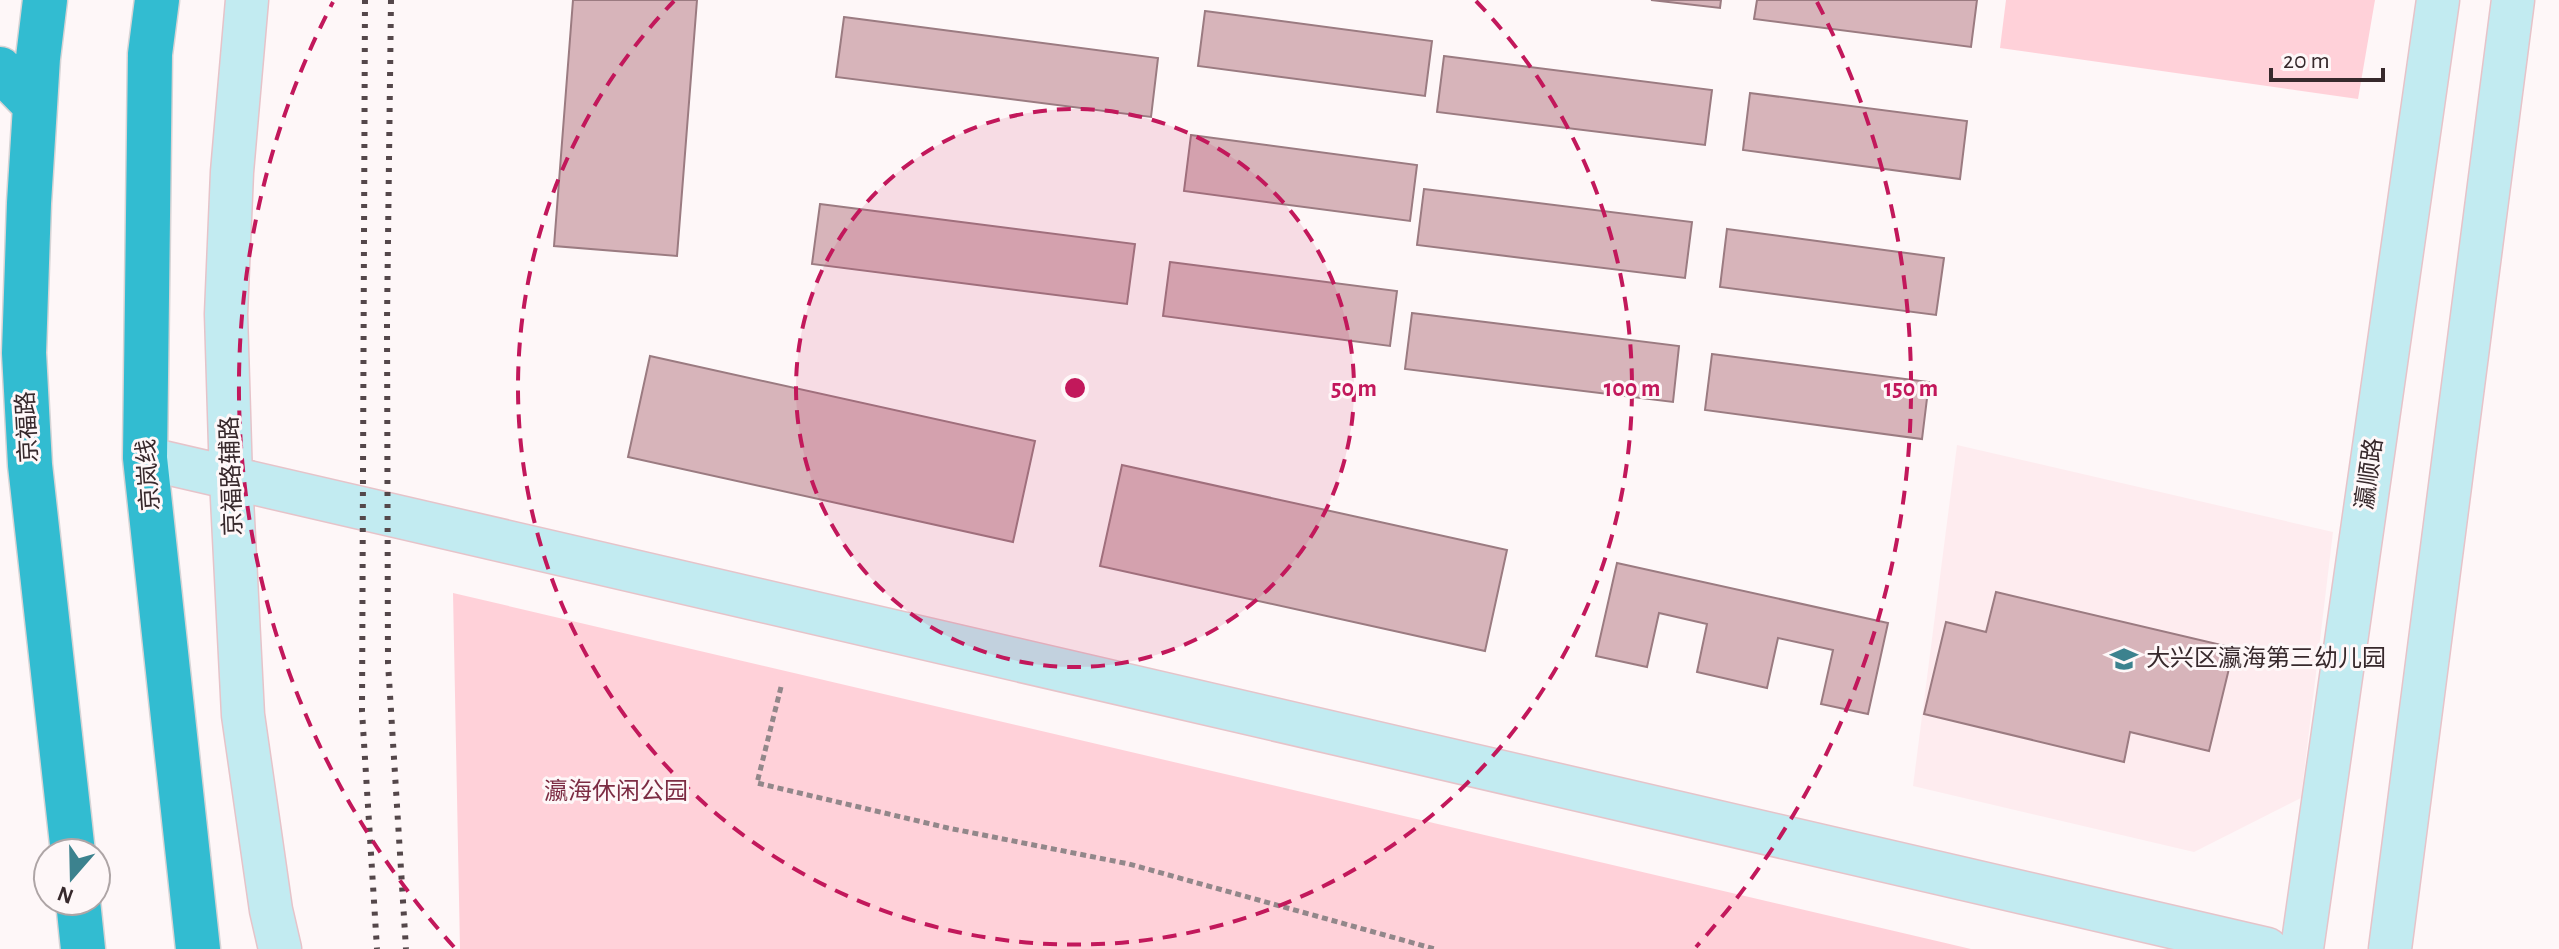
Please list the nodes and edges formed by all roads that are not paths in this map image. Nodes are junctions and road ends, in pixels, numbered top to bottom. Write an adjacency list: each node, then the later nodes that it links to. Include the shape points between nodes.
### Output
1 (45, 0): 7 (highway, 京福路)
2 (157, 0): 8 (highway, 京岚线, via 150,54)
3 (247, 0): 9 (street, 京福路辅路, via 226,314)
4 (2438, 0): 16 (street, 瀛顺路)
5 (2513, 0): 17 (street)
6 (0, 69): 7 (highway)
7 (35, 105): 10 (highway, 京福路, via 24,353 30,465)
8 (145, 458): 9 (street); 13 (highway, 京岚线)
9 (231, 479): 14 (street, 京福路辅路, via 243,715); 15 (street)
10 (71, 837)
11 (80, 917): 12 (highway)
12 (83, 949)
13 (198, 949)
14 (280, 949)
15 (2267, 949)
16 (2302, 949)
17 (2390, 949)

